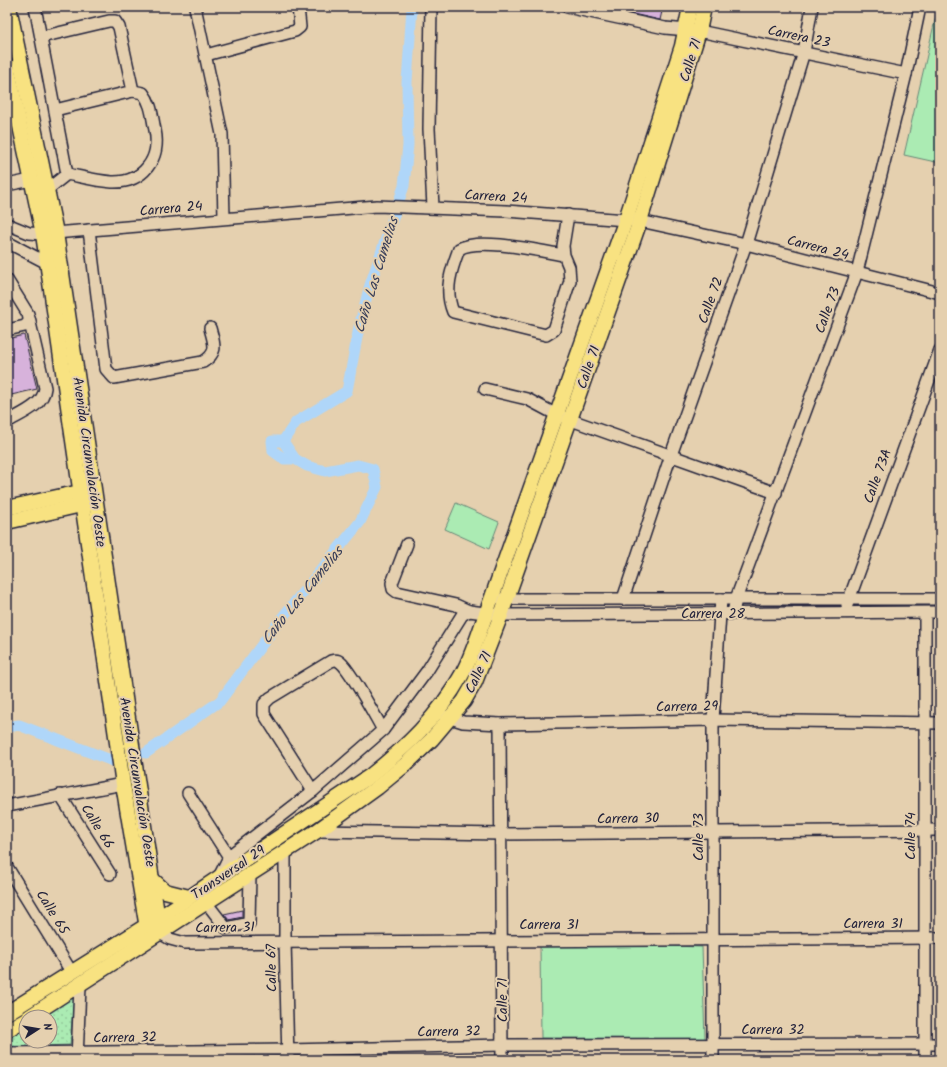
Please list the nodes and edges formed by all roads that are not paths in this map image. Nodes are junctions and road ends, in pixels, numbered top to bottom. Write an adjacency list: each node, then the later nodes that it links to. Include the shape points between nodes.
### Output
1 (9, 7): 24 (main road, Avenida Circunvalación Oeste)
2 (35, 7): 13 (street)
3 (195, 7): 15 (street)
4 (298, 7): 15 (street, via 300,27 295,32)
5 (431, 7): 25 (street, via 429,129)
6 (567, 7): 11 (street, Carrera 23)
7 (690, 7): 12 (main road, Calle 71)
8 (704, 7): 12 (main road, Calle 71)
9 (812, 7): 14 (street, Calle 72)
10 (920, 7): 17 (street, Calle 73)
11 (582, 8): 12 (street, Carrera 23)
12 (692, 31): 14 (street, Carrera 23); 28 (main road, Calle 71); 29 (main road, Calle 71)
13 (41, 37): 18 (street, via 115,21 119,27); 20 (street)
14 (804, 52): 17 (street, Carrera 23); 34 (street, Calle 72)
15 (206, 55): 27 (street, via 222,134)
16 (7, 65): 19 (main road, Avenida Circunvalación Oeste)
17 (906, 74): 37 (street, Calle 73)
18 (133, 91): 20 (street); 21 (street, via 143,93 149,100 157,142 155,156 148,166 137,176 112,182)
19 (12, 110): 22 (main road, Avenida Circunvalación Oeste)
20 (55, 110): 21 (street)
21 (67, 174): 24 (street)
22 (31, 180): 23 (street); 32 (main road, Avenida Circunvalación Oeste)
23 (7, 185)
24 (48, 189): 32 (main road, Avenida Circunvalación Oeste)
25 (433, 207): 26 (street, Carrera 24); 27 (street, Carrera 24, via 377,206)
26 (568, 215): 28 (street, Carrera 24); 35 (street)
27 (224, 218): 31 (street, Carrera 24)
28 (626, 219): 29 (street, Carrera 24); 45 (main road, Calle 71)
29 (640, 221): 34 (street, Carrera 24); 46 (main road, Calle 71)
30 (7, 224): 32 (street, Carrera 24, via 29,233)
31 (89, 230): 32 (street, Carrera 24); 41 (street, via 106,369 109,374 114,378 203,362 211,357 215,349)
32 (49, 234): 36 (main road, Avenida Circunvalación Oeste); 50 (main road, Avenida Circunvalación Oeste)
33 (7, 242): 36 (street)
34 (746, 244): 37 (street, Carrera 24); 48 (street, Calle 72)
35 (564, 255): 35 (street, via 504,246 466,244 459,249 448,287 453,312 546,335 551,333 557,326 570,281 569,267)
36 (47, 263): 50 (main road, Avenida Circunvalación Oeste)
37 (857, 272): 39 (street, Carrera 24); 49 (street, Calle 73)
38 (7, 280): 40 (street)
39 (940, 293)
40 (30, 321): 42 (street, via 25,326); 47 (street, via 45,388 44,396 40,402)
41 (210, 328)
42 (7, 330)
43 (940, 350): 59 (street, Calle 73A)
44 (485, 389): 45 (street, via 527,400)
45 (557, 415): 46 (street); 54 (main road, Calle 71)
46 (570, 419): 48 (street); 55 (main road, Calle 71)
47 (7, 422)
48 (671, 456): 49 (street); 56 (street, Calle 72)
49 (776, 493): 58 (street, Calle 73)
50 (88, 497): 51 (main road); 52 (main road); 76 (main road, Avenida Circunvalación Oeste); 92 (main road, Avenida Circunvalación Oeste)
51 (7, 508)
52 (7, 522)
53 (407, 544): 61 (street, Carrera 28, via 392,584 393,589 456,605)
54 (491, 599): 55 (street, Carrera 28); 66 (main road, Calle 71)
55 (506, 599): 56 (street, Carrera 28); 68 (main road, Calle 71)
56 (622, 599): 57 (street, Carrera 28)
57 (721, 599): 58 (street, Carrera 28); 67 (street, Calle 73)
58 (736, 599): 59 (street, Carrera 28); 63 (street, Calle 73)
59 (848, 599): 60 (street, Carrera 28); 64 (street, Calle 73A)
60 (940, 600)
61 (469, 611): 66 (street, Carrera 28); 75 (street, via 462,615 427,671)
62 (940, 612): 65 (street, Carrera 28)
63 (733, 613): 64 (street, Carrera 28); 67 (street, Carrera 28)
64 (844, 613): 65 (street, Carrera 28)
65 (925, 613): 74 (street, Calle 74)
66 (486, 614): 68 (street, Carrera 28); 69 (main road, Calle 71, via 462,675)
67 (719, 614): 68 (street, Carrera 28); 71 (street, Calle 73)
68 (501, 615): 70 (main road, Calle 71, via 475,682)
69 (436, 714): 70 (street, Carrera 29); 91 (main road, Transversal 29, via 397,754 370,776)
70 (450, 718): 73 (street, Carrera 29); 83 (main road, Transversal 29, via 406,764)
71 (713, 720): 73 (street, Carrera 29); 74 (street, Carrera 29); 84 (street, Calle 73)
72 (940, 723): 74 (street, Carrera 29)
73 (500, 724): 85 (street, Calle 71)
74 (925, 724): 81 (street, Calle 74)
75 (384, 730): 77 (street); 77 (street, via 349,675 336,660 270,698 264,704 264,714)
76 (123, 784): 79 (street); 94 (main road, Avenida Circunvalación Oeste)
77 (313, 791): 87 (street)
78 (188, 793): 87 (street)
79 (60, 795): 80 (street); 90 (street, Calle 66)
80 (7, 806)
81 (925, 830): 82 (street, Carrera 30); 84 (street, Carrera 30); 95 (street, Calle 74)
82 (940, 830)
83 (317, 831): 85 (street, Carrera 30); 86 (main road, Transversal 29)
84 (713, 832): 85 (street, Carrera 30); 97 (street, Calle 73)
85 (501, 834): 98 (street, Calle 71)
86 (286, 851): 89 (main road, Transversal 29); 99 (street, Calle 67)
87 (229, 857): 91 (street)
88 (7, 867): 100 (street, Calle 65)
89 (250, 873): 93 (main road, Transversal 29); 93 (street, via 249,923 226,928)
90 (110, 874)
91 (219, 877): 93 (main road, Transversal 29)
92 (152, 880): 93 (main road, via 165,891); 94 (main road, Avenida Circunvalación Oeste)
93 (198, 897): 94 (main road, Transversal 29)
94 (153, 930): 99 (street, Carrera 31, via 185,943); 100 (main road, Transversal 29); 101 (main road, Transversal 29)
95 (925, 938): 96 (street, Carrera 31); 97 (street, Carrera 31); 107 (street, Calle 74)
96 (940, 938)
97 (713, 939): 98 (street, Carrera 31); 106 (street, Calle 73)
98 (502, 940): 99 (street, Carrera 31); 109 (street, Calle 71)
99 (285, 941): 111 (street, Calle 67)
100 (72, 973): 103 (main road, Transversal 29)
101 (80, 986): 102 (main road, Transversal 29); 112 (street)
102 (42, 1009)
103 (7, 1013)
104 (18, 1024): 105 (main road)
105 (7, 1030)
106 (713, 1044): 107 (street, Carrera 32); 109 (street, Carrera 32); 114 (street, Calle 73)
107 (925, 1044): 108 (street, Carrera 32); 115 (street, Calle 74)
108 (940, 1044)
109 (502, 1045): 111 (street, Carrera 32); 113 (street, Calle 71)
110 (7, 1053): 112 (street, Carrera 32)
111 (288, 1055): 112 (street, Carrera 32)
112 (77, 1057)
113 (502, 1060)
114 (713, 1060)
115 (925, 1060)

